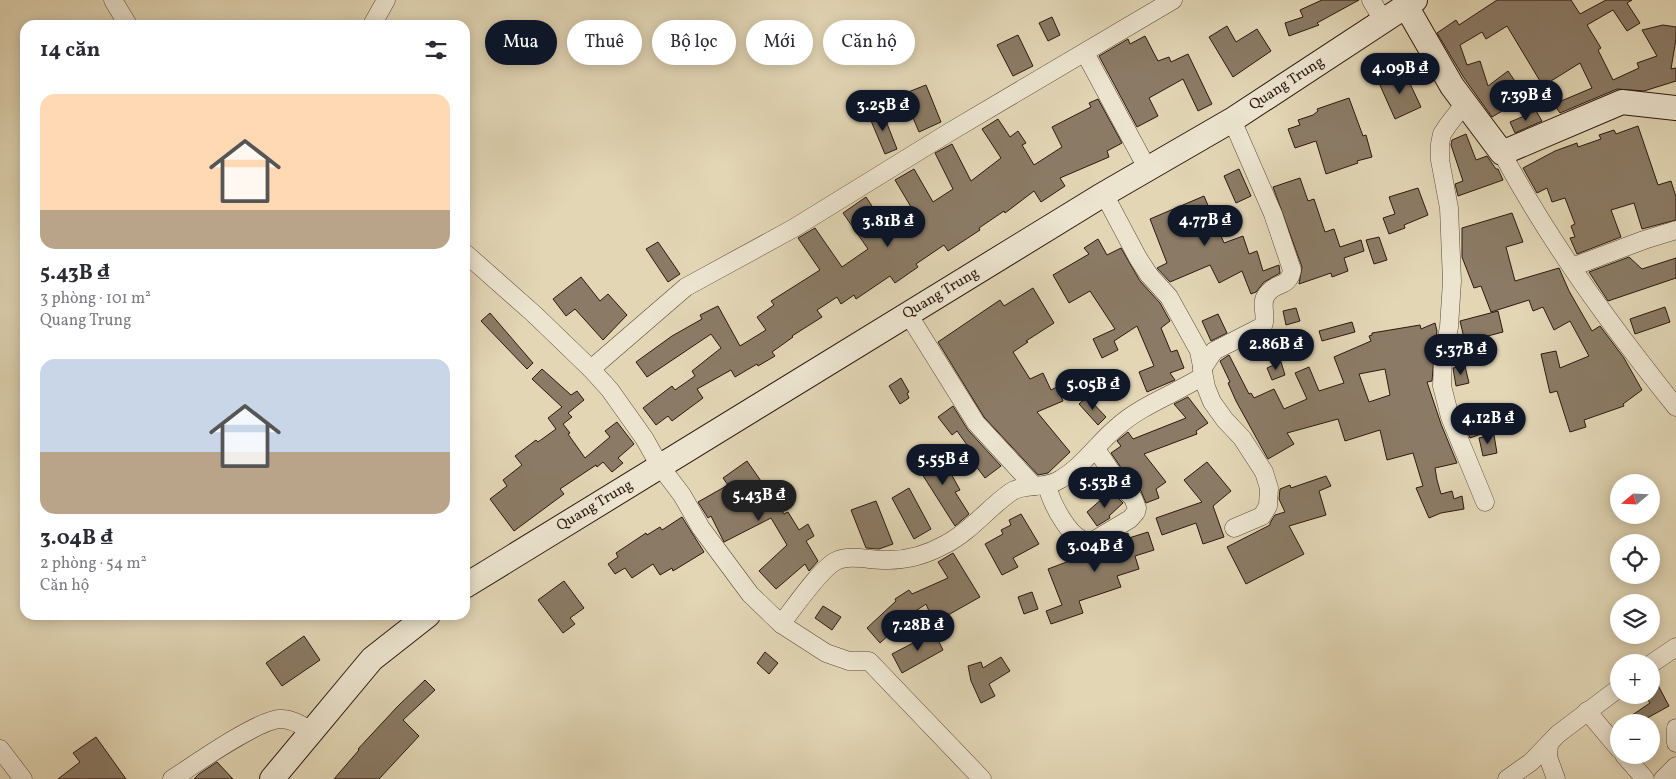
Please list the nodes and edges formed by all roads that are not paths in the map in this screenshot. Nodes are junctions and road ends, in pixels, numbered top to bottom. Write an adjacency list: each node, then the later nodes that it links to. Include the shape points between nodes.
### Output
1 (113, 0): 6 (street)
2 (386, 0): 7 (street)
3 (1173, 0): 9 (street)
4 (1371, 0): 8 (street)
5 (1410, 3): 8 (main road, Quang Trung); 10 (main road, via 1452,86)
6 (125, 20)
7 (375, 20)
8 (1384, 20): 12 (main road, Quang Trung)
9 (1085, 53): 14 (street); 20 (street, via 948,132 763,246 686,287)
10 (1465, 104): 13 (main road); 26 (street, via 1442,134 1440,144 1449,208 1452,281 1442,386 1450,417)
11 (1676, 108): 13 (main road, via 1622,102)
12 (1232, 120): 14 (main road, Quang Trung); 21 (street, via 1282,238 1292,270 1286,282 1266,295 1263,326 1214,351)
13 (1502, 153): 18 (street)
14 (1147, 168): 15 (main road, Quang Trung)
15 (1104, 194): 19 (main road, Quang Trung); 21 (street, via 1138,258 1169,297 1184,323 1199,351)
16 (1676, 230): 18 (street)
17 (470, 258): 20 (street)
18 (1572, 267): 22 (street)
19 (908, 314): 24 (main road, Quang Trung); 25 (street, via 976,423)
20 (591, 370): 24 (street, via 632,419)
21 (1203, 372): 23 (street, via 1129,417); 27 (street, via 1217,411 1252,452 1269,488 1270,500 1262,516)
22 (1676, 406)
23 (1096, 450): 25 (street, via 1078,468); 25 (street, via 1133,498 1137,508 1130,519 1087,543 1067,526)
24 (660, 466): 28 (main road, Quang Trung); 30 (street, via 750,594)
25 (1040, 486): 30 (street, via 1013,491 963,534 929,552 910,558 848,558 836,561)
26 (1485, 502)
27 (1234, 528)
28 (470, 583)
29 (422, 620): 36 (main road, via 372,659)
30 (781, 624): 46 (street, via 826,653 849,661 869,662)
31 (1676, 647): 32 (street)
32 (1660, 658)
33 (1610, 694): 34 (street)
34 (1587, 711): 37 (street); 39 (street)
35 (1676, 728): 38 (street)
36 (311, 731): 44 (street, via 296,722 279,718 221,747); 45 (main road)
37 (1610, 738)
38 (1676, 743)
39 (1549, 744): 47 (street); 48 (street, via 1548,757)
40 (0, 749): 43 (street)
41 (1632, 764): 49 (street)
42 (1676, 766): 50 (street)
43 (22, 779)
44 (172, 779)
45 (272, 779)
46 (982, 779)
47 (1507, 779)
48 (1556, 779)
49 (1645, 779)
50 (1662, 779)

